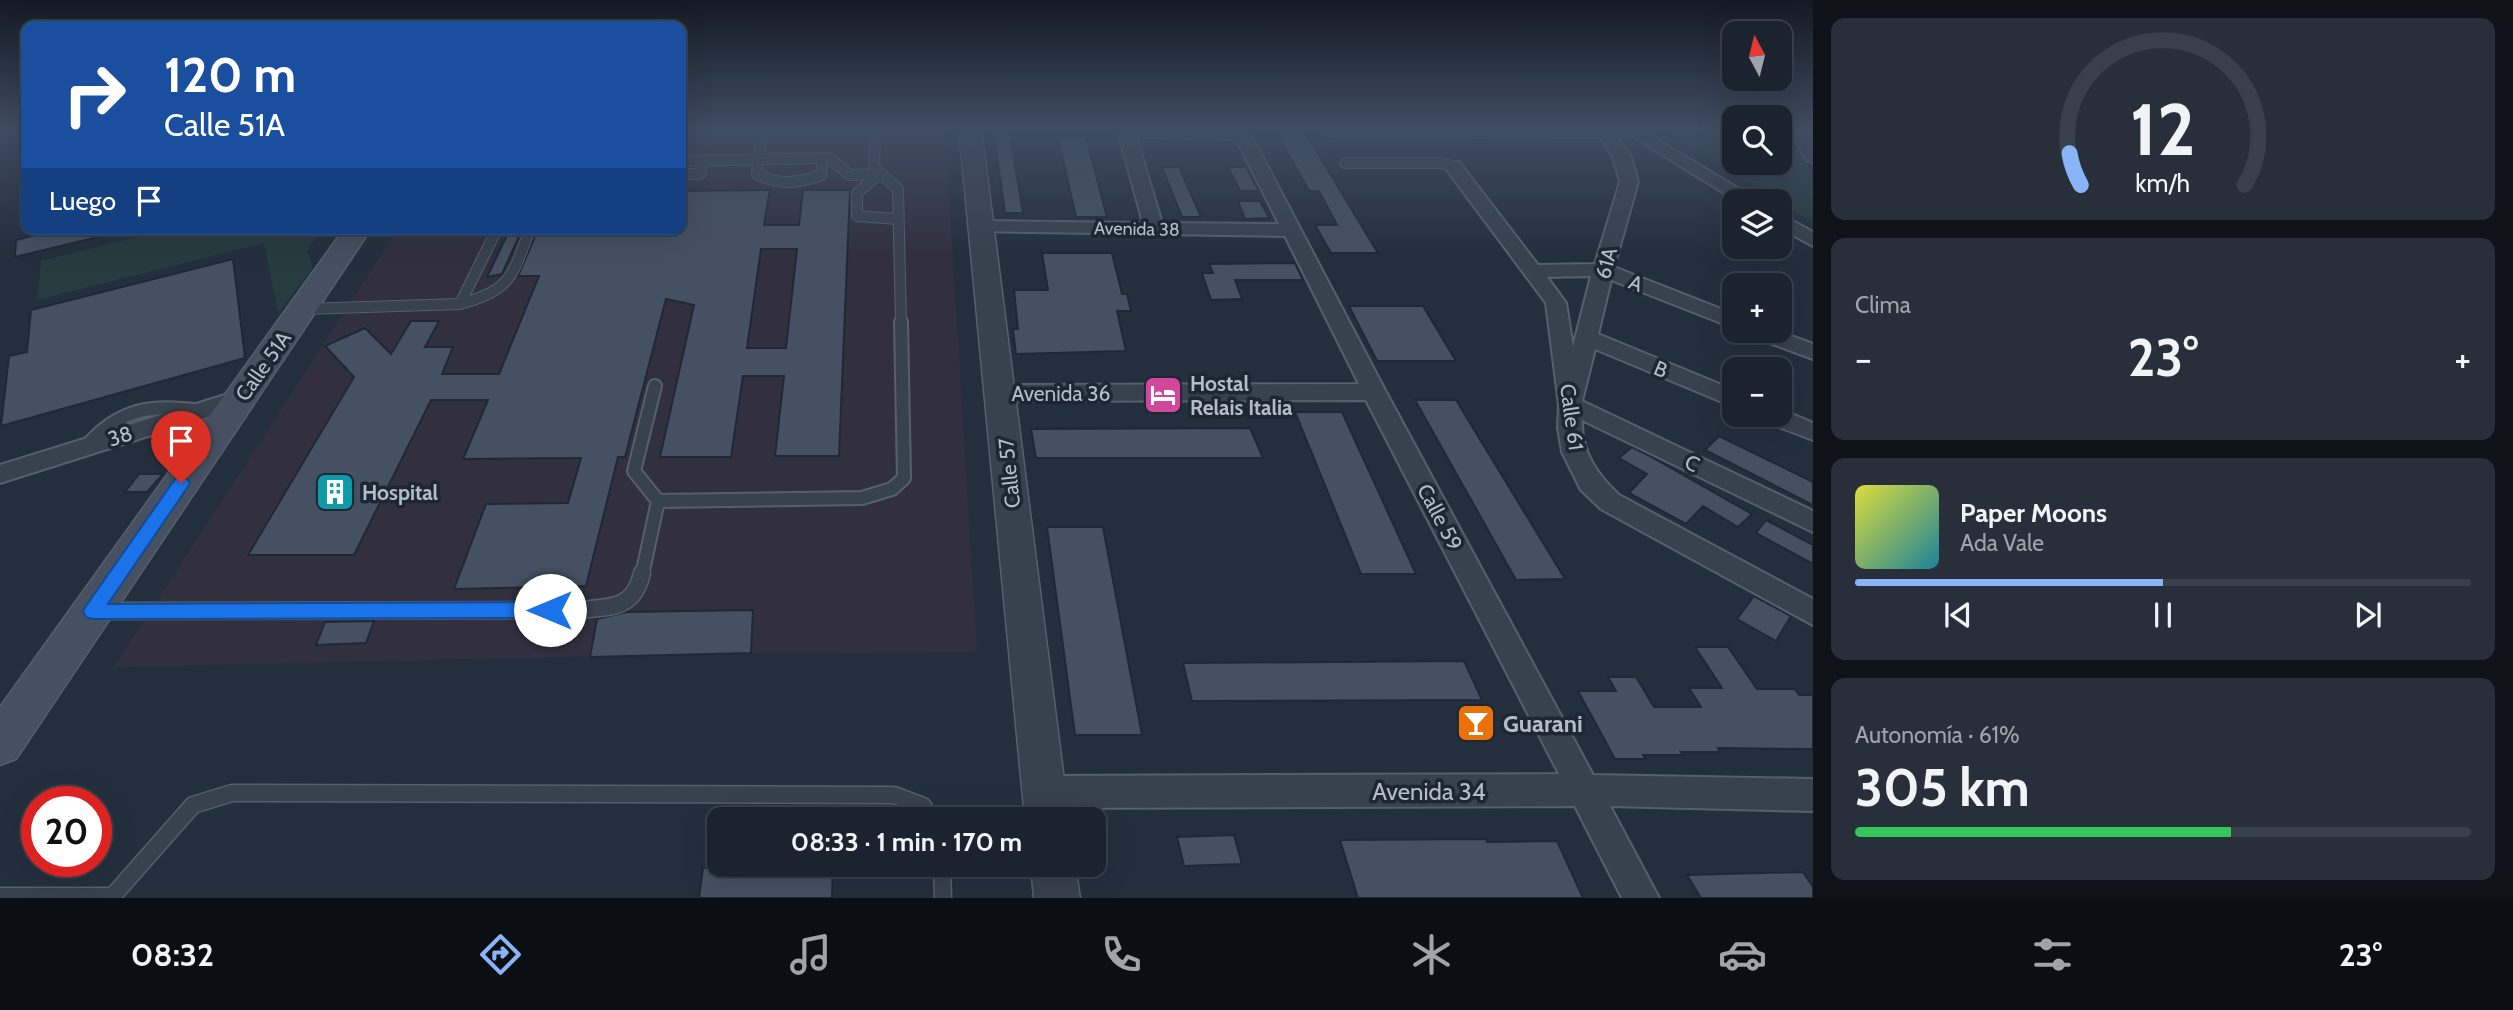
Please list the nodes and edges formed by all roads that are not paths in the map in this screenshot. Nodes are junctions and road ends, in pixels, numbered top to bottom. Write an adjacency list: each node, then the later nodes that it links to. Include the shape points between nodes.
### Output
1 (701, 170): 12 (lane, via 700,174)
2 (757, 170): 3 (lane, via 767,181 804,182 821,175)
3 (822, 170)
4 (844, 170): 13 (lane, via 850,175)
5 (876, 170): 13 (lane)
6 (975, 170): 16 (street, Calle 57)
7 (1138, 170): 18 (street)
8 (1260, 170): 19 (street, Calle 59)
9 (1456, 170): 25 (street, Calle 61)
10 (1626, 170): 24 (street, 61A, via 1629,182)
11 (1698, 170): 14 (street)
12 (686, 174)
13 (879, 174): 15 (lane, via 898,189); 15 (lane, via 857,193 857,216)
14 (1730, 189)
15 (898, 219): 41 (lane, via 904,478 892,489 862,498)
16 (982, 227): 18 (street, Avenida 38); 34 (street, Calle 57)
17 (1792, 227): 23 (street)
18 (1155, 230): 19 (street, Avenida 38)
19 (1292, 230): 33 (street, Calle 59)
20 (354, 235): 27 (main road, Calle 51A)
21 (494, 235): 26 (lane)
22 (528, 235): 26 (lane, via 508,283 500,291)
23 (1813, 240)
24 (1603, 270): 25 (street, A); 28 (street, A); 29 (street, 61A)
25 (1534, 271): 37 (street, Calle 61, via 1556,303)
26 (460, 304): 27 (lane)
27 (303, 309): 36 (main road, Calle 51A)
28 (1722, 316)
29 (1588, 338): 35 (street, B); 37 (street, 61A)
30 (1790, 343): 31 (street)
31 (1813, 352)
32 (655, 386): 41 (lane, via 634,471)
33 (1374, 392): 34 (street, Avenida 36); 46 (street, Calle 59)
34 (1000, 393): 48 (street, Calle 57)
35 (1722, 394)
36 (241, 398): 40 (street, 38); 43 (main road, Calle 51A)
37 (1571, 405): 42 (street, C); 44 (street, Calle 61, via 1574,452 1590,483 1611,502)
38 (1792, 424): 39 (street)
39 (1813, 432)
40 (0, 474)
41 (658, 501): 43 (lane, via 639,588 620,606)
42 (1813, 522)
43 (92, 611): 45 (main road, Calle 51A)
44 (1813, 613)
45 (0, 744)
46 (1587, 790): 47 (street, Avenida 34); 48 (street, Avenida 34); 56 (street, Calle 59)
47 (1813, 795)
48 (1046, 806)
49 (924, 807): 53 (lane, via 894,795 232,793 193,805)
50 (942, 877): 54 (lane)
51 (1054, 877): 55 (street)
52 (0, 896): 53 (lane)
53 (111, 897)
54 (943, 898)
55 (1056, 898)
56 (1641, 898)

